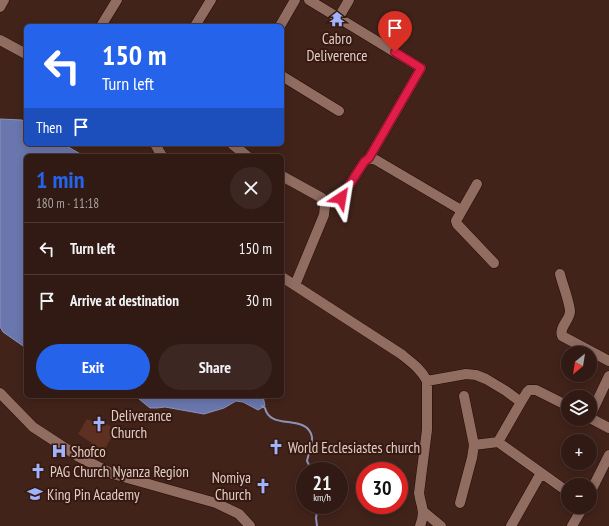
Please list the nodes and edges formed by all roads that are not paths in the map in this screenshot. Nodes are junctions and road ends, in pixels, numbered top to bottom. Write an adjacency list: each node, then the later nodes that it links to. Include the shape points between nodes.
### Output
1 (4, 0): 7 (street)
2 (117, 0): 9 (street)
3 (211, 0): 10 (street)
4 (295, 0): 11 (street)
5 (309, 0): 8 (street)
6 (349, 0): 8 (street)
7 (0, 7)
8 (339, 17): 18 (street, via 421,68)
9 (102, 24)
10 (197, 24)
11 (281, 24)
12 (0, 40): 13 (street)
13 (24, 53)
14 (284, 77): 15 (street)
15 (339, 111)
16 (234, 146): 17 (street)
17 (244, 154)
18 (369, 158): 21 (street, via 341,198); 22 (street)
19 (284, 177): 21 (street, via 322,198)
20 (477, 184): 22 (street)
21 (324, 202): 26 (street, via 324,214)
22 (461, 210): 23 (street, via 457,224)
23 (494, 263)
24 (560, 274): 27 (street, via 570,311 562,336)
25 (284, 278): 26 (street)
26 (295, 285): 29 (street, via 401,354 419,368)
27 (609, 361)
28 (609, 376): 33 (street)
29 (427, 381): 32 (street, via 466,374 476,376 506,391); 44 (street, via 427,430 420,493)
30 (0, 393): 46 (street, via 33,427 79,457 112,474 216,503 239,514)
31 (464, 396): 38 (street)
32 (521, 402): 34 (street, via 527,392 533,390); 37 (street)
33 (597, 402)
34 (561, 403)
35 (597, 421): 36 (street)
36 (609, 428)
37 (498, 442): 38 (street); 40 (street)
38 (474, 445): 43 (street)
39 (609, 455): 41 (street)
40 (541, 473): 42 (street); 49 (street)
41 (597, 479)
42 (561, 487)
43 (460, 503)
44 (424, 512): 47 (street); 48 (street)
45 (578, 514): 50 (street)
46 (250, 526)
47 (420, 526)
48 (441, 526)
49 (511, 526)
50 (572, 526)

